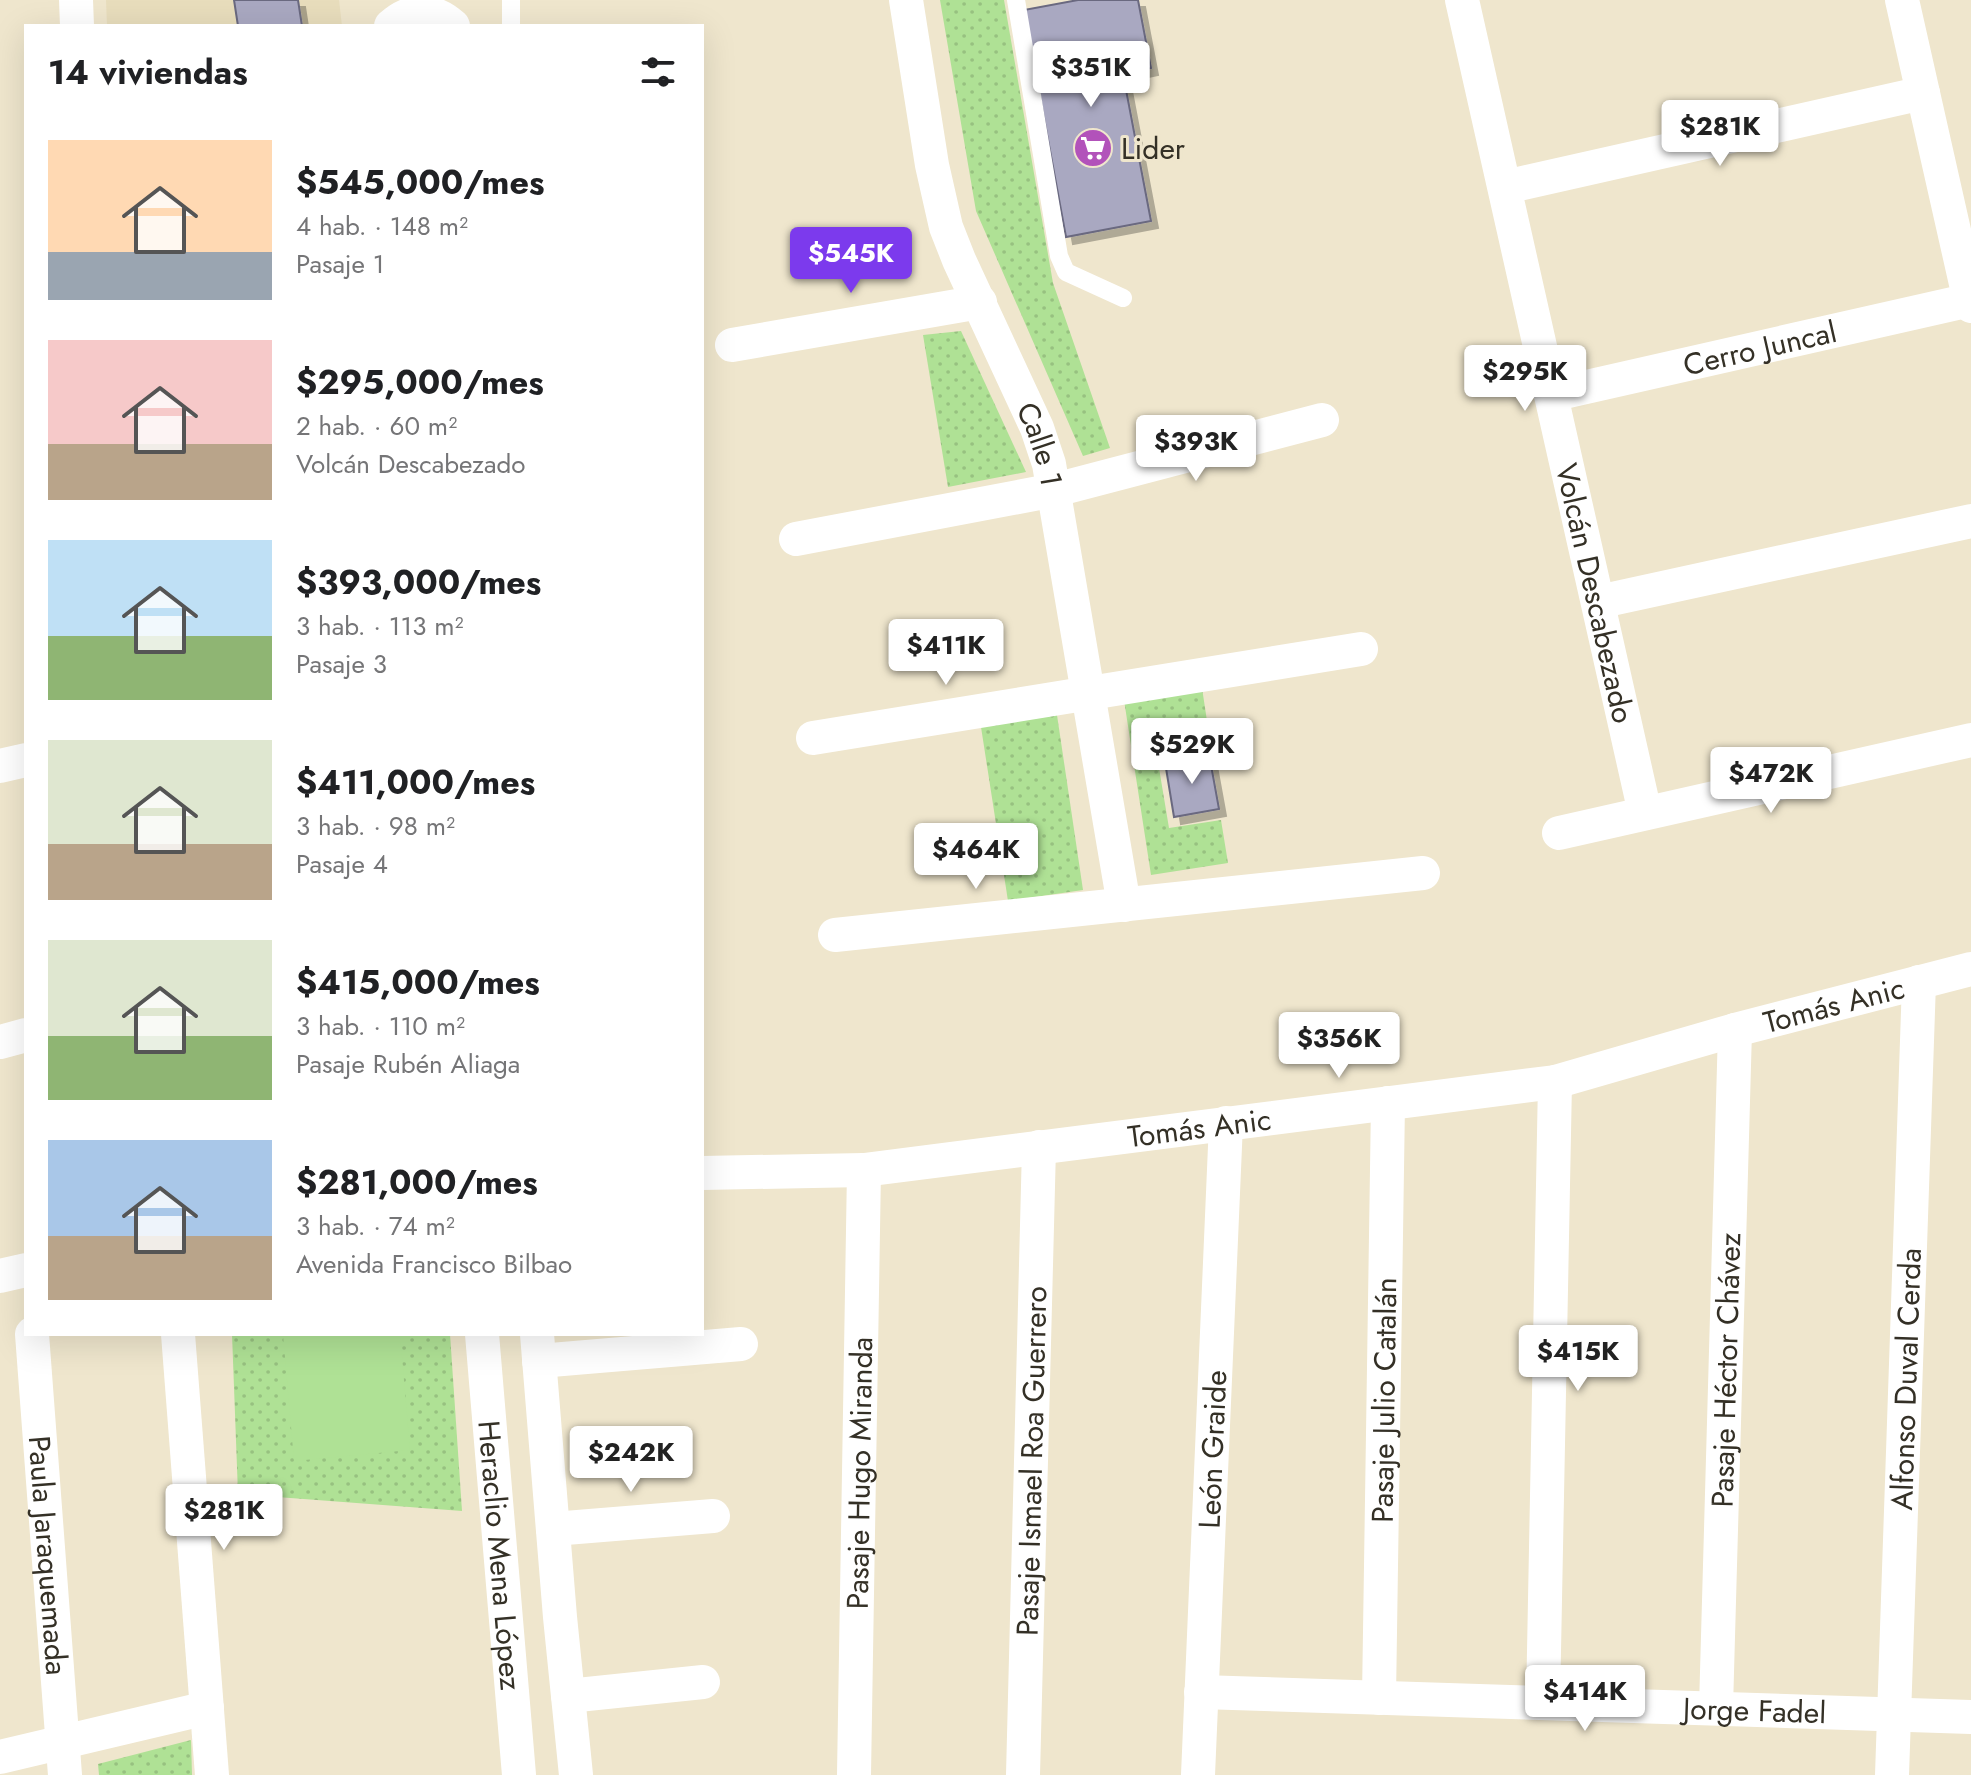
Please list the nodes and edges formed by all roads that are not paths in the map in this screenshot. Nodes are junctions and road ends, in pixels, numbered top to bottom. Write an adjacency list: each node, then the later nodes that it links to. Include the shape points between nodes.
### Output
1 (76, 0): 9 (street)
2 (379, 0): 10 (street)
3 (462, 0): 13 (street)
4 (511, 0): 14 (lane)
5 (906, 0): 18 (street, Calle 1, via 939,199)
6 (1016, 0): 17 (lane, via 1059,256 1066,272)
7 (1462, 0): 16 (street, Volcán Descabezado)
8 (1902, 0): 15 (street)
9 (77, 24)
10 (380, 24)
11 (393, 24): 12 (street, via 420,12 439,15)
12 (450, 24)
13 (459, 24)
14 (511, 24)
15 (1923, 93): 16 (street); 19 (street)
16 (1505, 187): 21 (street, Volcán Descabezado)
17 (1123, 298)
18 (980, 302): 20 (street); 23 (street, Calle 1, via 1037,428)
19 (1970, 303): 21 (street, Cerro Juncal)
20 (732, 345)
21 (1551, 395): 26 (street, Volcán Descabezado)
22 (1322, 420): 23 (street)
23 (1055, 490): 25 (street); 28 (street, Calle 1)
24 (1971, 521): 26 (street)
25 (796, 539)
26 (1598, 602): 33 (street, Volcán Descabezado)
27 (1361, 649): 28 (street)
28 (1088, 693): 29 (street); 36 (street, Calle 1)
29 (813, 738)
30 (1971, 740): 33 (street)
31 (24, 760): 32 (street)
32 (0, 766)
33 (1645, 813): 34 (street)
34 (1559, 833)
35 (1423, 873): 36 (street)
36 (1124, 905): 37 (street)
37 (835, 935)
38 (1971, 969): 39 (street, Tomás Anic)
39 (1919, 982): 40 (street, Tomás Anic); 65 (street, Alfonso Duval Cerda)
40 (1735, 1030): 43 (street, Tomás Anic); 64 (street, Pasaje Héctor Chávez)
41 (24, 1036): 42 (street)
42 (0, 1042)
43 (1555, 1082): 44 (street, Tomás Anic); 62 (street)
44 (1388, 1103): 45 (street, Tomás Anic); 61 (street, Pasaje Julio Catalán)
45 (1226, 1123): 46 (street, Tomás Anic); 59 (street, León Graide)
46 (1039, 1147): 47 (street, Tomás Anic); 73 (street, Pasaje Ismael Roa Guerrero)
47 (864, 1170): 48 (street, Tomás Anic); 72 (street, Pasaje Hugo Miranda)
48 (704, 1173)
49 (24, 1270): 50 (street)
50 (0, 1276)
51 (32, 1336): 68 (street, Paula Jaraquemada)
52 (178, 1336): 63 (street)
53 (482, 1336): 70 (street, Heraclio Mena López)
54 (741, 1344): 55 (street)
55 (538, 1347): 57 (street, Heraclio Mena López)
56 (713, 1516): 57 (street)
57 (553, 1529): 60 (street, Heraclio Mena López)
58 (703, 1682): 60 (street)
59 (1201, 1692): 61 (street, Jorge Fadel); 74 (street, León Graide)
60 (568, 1696): 71 (street, Heraclio Mena López)
61 (1379, 1698): 62 (street, Jorge Fadel)
62 (1543, 1703): 64 (street, Jorge Fadel)
63 (207, 1708): 68 (street); 69 (street)
64 (1716, 1708): 65 (street, Jorge Fadel)
65 (1894, 1714): 66 (street, Jorge Fadel); 75 (street, Alfonso Duval Cerda)
66 (1971, 1717)
67 (0, 1757): 68 (street)
68 (64, 1759)
69 (212, 1775)
70 (519, 1775)
71 (576, 1775)
72 (854, 1775)
73 (1023, 1775)
74 (1198, 1775)
75 (1892, 1775)

